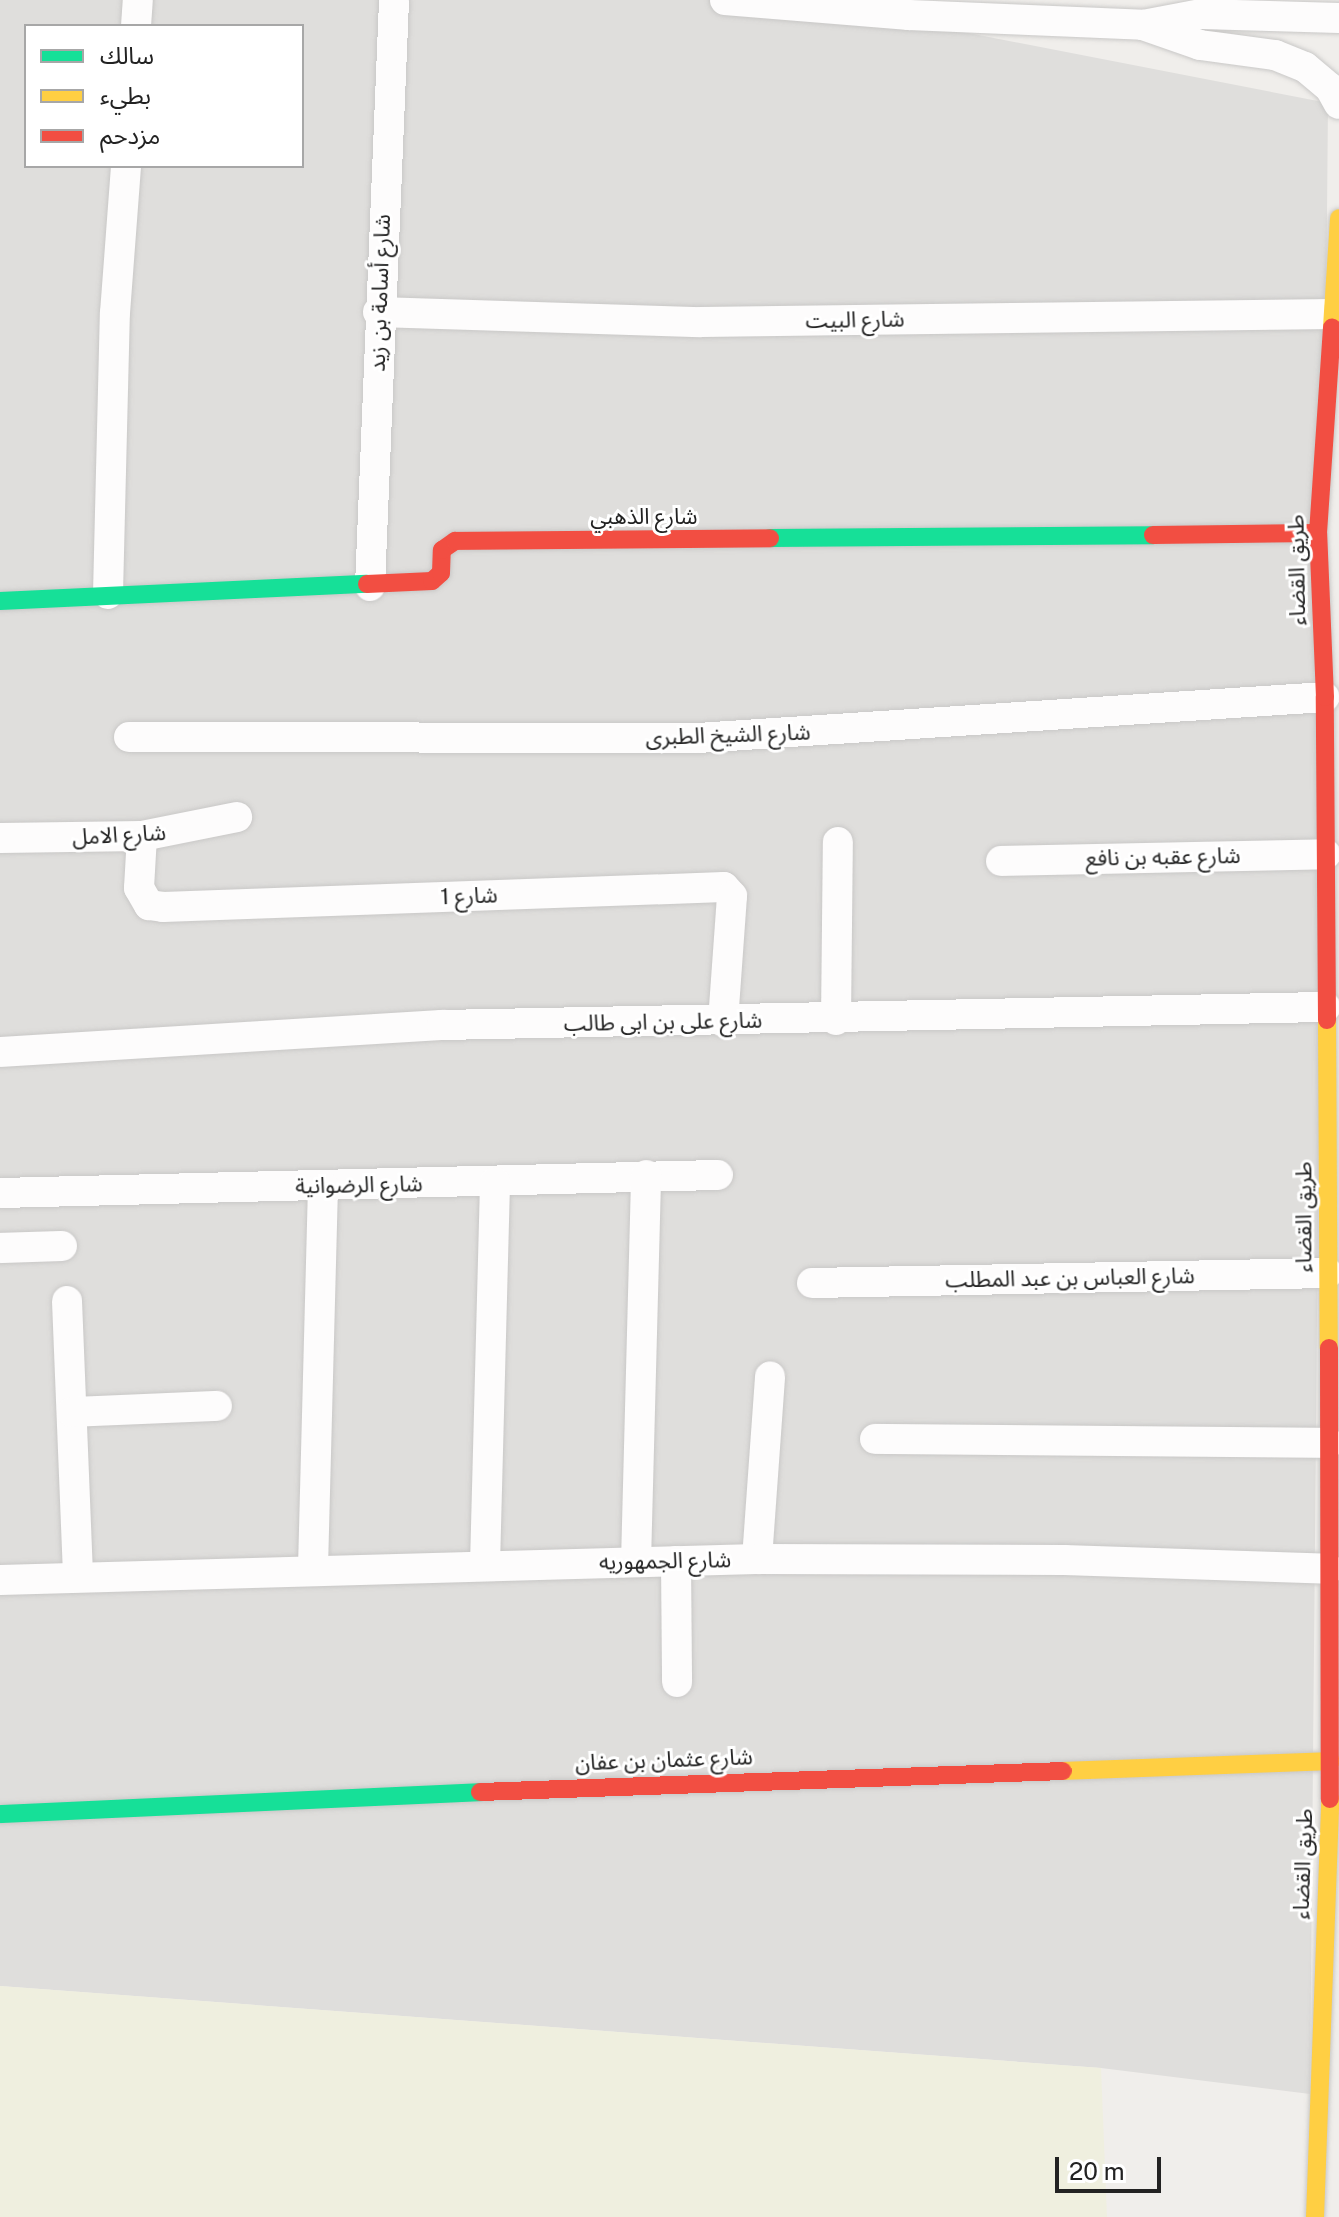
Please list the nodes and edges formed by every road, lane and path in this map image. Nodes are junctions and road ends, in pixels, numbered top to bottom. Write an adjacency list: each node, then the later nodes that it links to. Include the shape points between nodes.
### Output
1 (138, 0): 5 (street)
2 (394, 0): 10 (street, شارع أسامة بن زيد)
3 (725, 0): 6 (street)
4 (1339, 18): 6 (street, via 1201,14)
5 (136, 24)
6 (1143, 25): 7 (street, via 1200,45 1275,55 1305,67)
7 (1339, 104)
8 (126, 168): 14 (street, via 115,313)
9 (1339, 218): 11 (street, طريق القضاء)
10 (378, 312): 11 (street, شارع البيت, via 701,322); 13 (street, شارع أسامة بن زيد)
11 (1333, 314): 12 (street, طريق القضاء)
12 (1318, 533): 13 (street, شارع الذهبي, via 455,541 442,550 436,580); 16 (street, طريق القضاء)
13 (370, 586): 14 (street, شارع الذهبي)
14 (108, 594): 15 (street, شارع الذهبي)
15 (0, 601)
16 (1325, 697): 17 (street, شارع الشيخ الطبرى, via 698,738); 22 (street, طريق القضاء)
17 (129, 737)
18 (237, 817): 19 (street, شارع الامل)
19 (142, 836): 20 (street, شارع الامل); 26 (street, شارع 1, via 139,888 149,905 163,907 724,887 732,896)
20 (0, 838)
21 (838, 842): 25 (street)
22 (1326, 854): 23 (street, شارع عقبه بن نافع); 24 (street, طريق القضاء)
23 (1001, 861)
24 (1326, 1007): 25 (street, شارع على بن ابى طالب); 35 (street, طريق القضاء)
25 (836, 1020): 26 (street, شارع على بن ابى طالب)
26 (723, 1022): 27 (street, شارع على بن ابى طالب, via 442,1025)
27 (0, 1052)
28 (646, 1175): 29 (street, شارع الرضوانية); 30 (street, شارع الرضوانية); 45 (street)
29 (718, 1175)
30 (495, 1182): 31 (street, شارع الرضوانية); 46 (street)
31 (323, 1186): 32 (street, شارع الرضوانية); 47 (street)
32 (0, 1193)
33 (62, 1246): 34 (street)
34 (0, 1248)
35 (1328, 1273): 36 (street, شارع العباس بن عبد المطلب); 42 (street, طريق القضاء)
36 (812, 1283)
37 (67, 1301): 40 (street)
38 (770, 1376): 43 (street)
39 (217, 1406): 40 (street)
40 (72, 1412): 49 (street)
41 (875, 1439): 42 (street)
42 (1329, 1443): 48 (street, طريق القضاء)
43 (757, 1559): 44 (street, شارع الجمهوريه); 48 (street, شارع الجمهوريه, via 1064,1560)
44 (676, 1561): 45 (street, شارع الجمهوريه); 51 (street)
45 (636, 1562): 46 (street, شارع الجمهوريه)
46 (485, 1565): 47 (street, شارع الجمهوريه)
47 (313, 1568): 49 (street, شارع الجمهوريه)
48 (1329, 1569): 52 (street, طريق القضاء)
49 (78, 1575): 50 (street, شارع الجمهوريه)
50 (0, 1580)
51 (677, 1682)
52 (1331, 1761): 53 (street, شارع عثمان بن عفان); 54 (street, طريق القضاء)
53 (0, 1814)
54 (1315, 2217)

